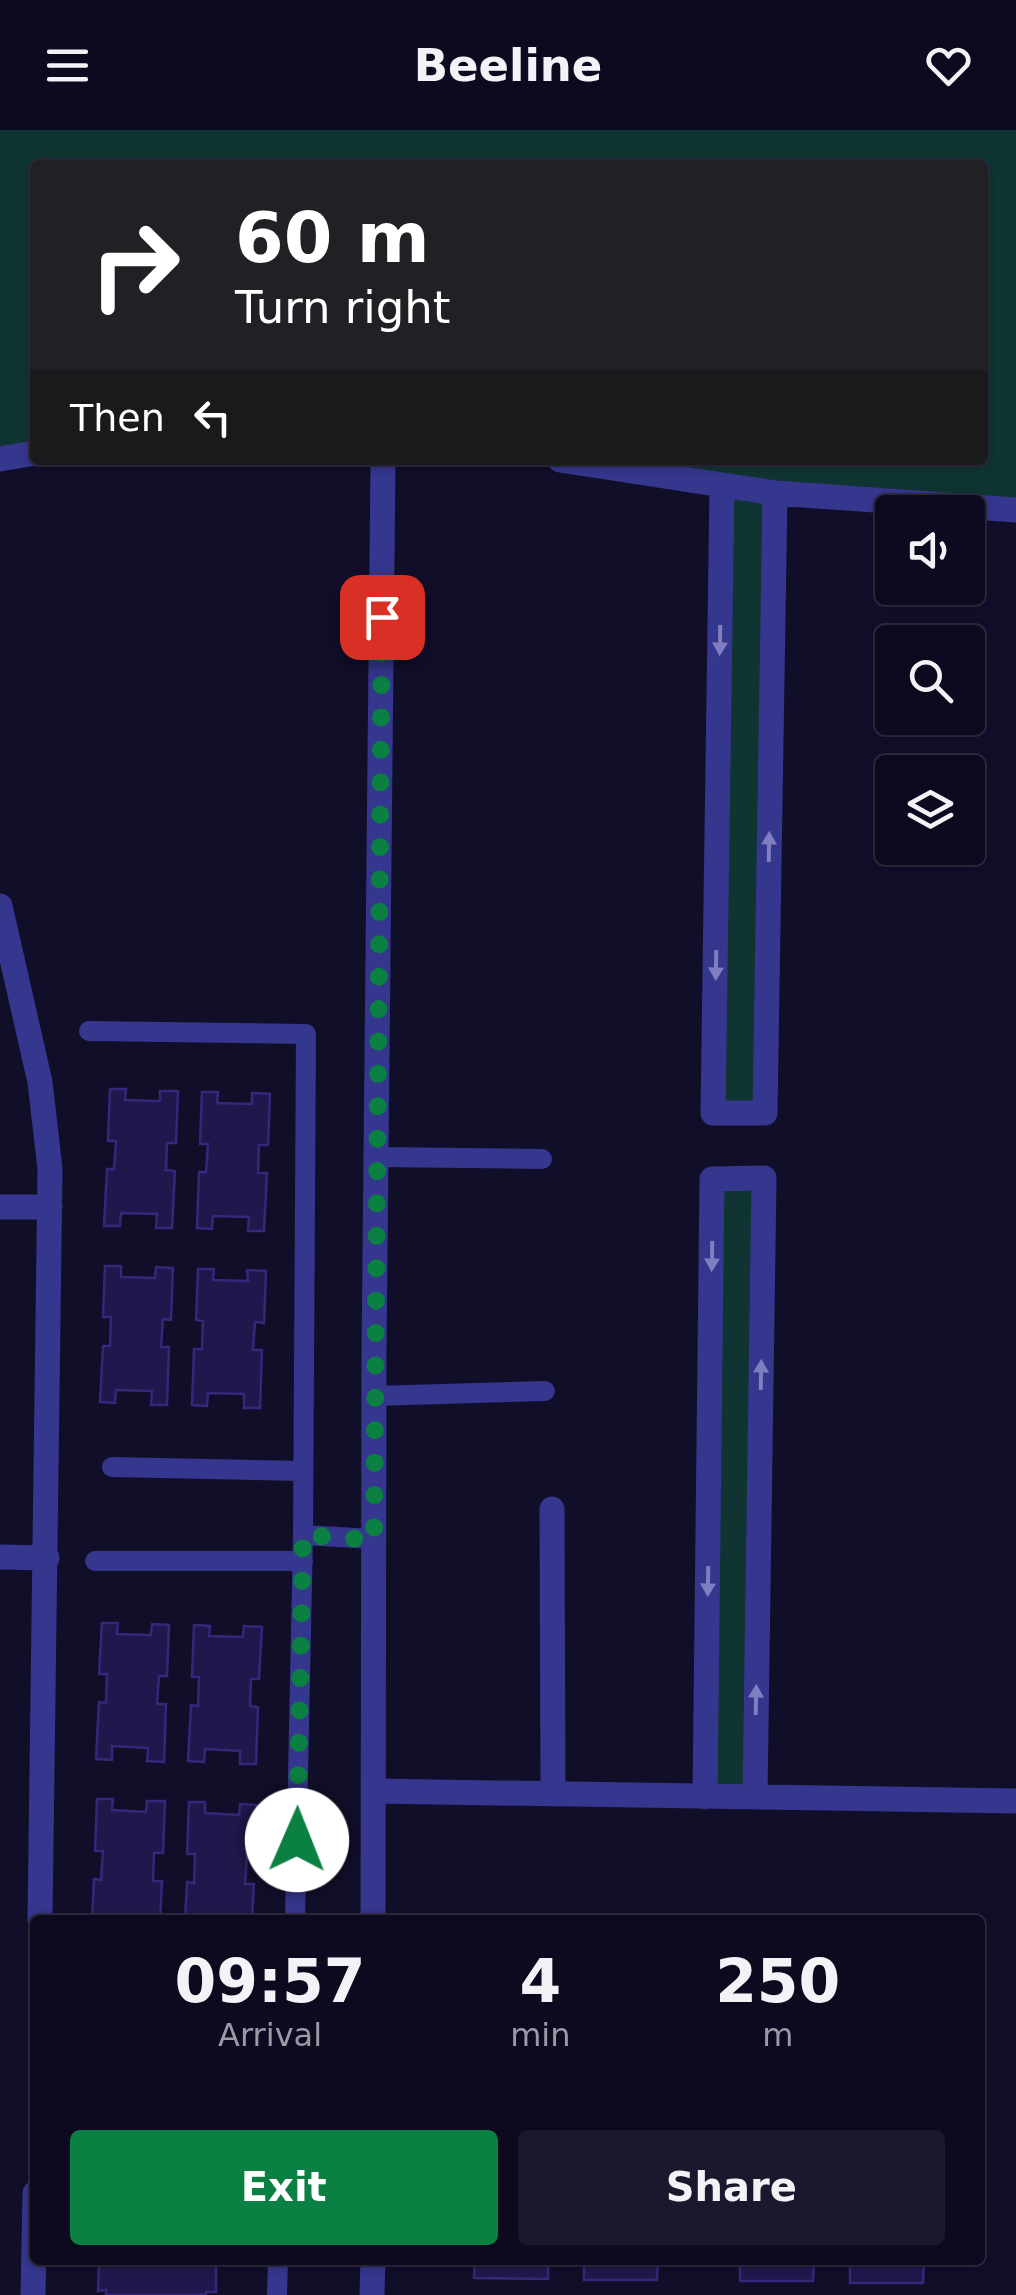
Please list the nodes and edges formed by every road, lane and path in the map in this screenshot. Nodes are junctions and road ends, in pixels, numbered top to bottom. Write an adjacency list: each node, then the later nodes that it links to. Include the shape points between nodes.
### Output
1 (30, 454): 2 (street)
2 (0, 459)
3 (384, 465): 10 (street)
4 (592, 465): 5 (street)
5 (722, 485): 6 (street); 6 (street, one-way to 6, via 714,1113 765,1113)
6 (775, 492): 7 (street)
7 (1016, 510)
8 (0, 906): 13 (street, via 40,1082)
9 (89, 1031): 17 (lane, via 306,1034)
10 (376, 1157): 11 (lane); 15 (street)
11 (542, 1159)
12 (0, 1207): 13 (street)
13 (50, 1207): 22 (street)
14 (545, 1391): 15 (lane)
15 (374, 1396): 20 (street)
16 (112, 1467): 17 (lane)
17 (303, 1471): 19 (lane)
18 (552, 1509): 26 (street)
19 (303, 1535): 20 (lane); 24 (lane)
20 (374, 1540): 25 (street)
21 (0, 1557): 22 (street)
22 (47, 1558): 30 (street)
23 (95, 1561): 24 (lane)
24 (302, 1561): 31 (lane)
25 (373, 1791): 26 (street); 32 (street)
26 (553, 1794): 27 (street)
27 (705, 1796): 28 (street); 28 (street, one-way to 27, via 764,1178 712,1179)
28 (754, 1797): 29 (street)
29 (1016, 1801)
30 (40, 1915)
31 (295, 1915)
32 (373, 1915)
33 (34, 2265): 36 (street)
34 (278, 2265): 37 (lane)
35 (372, 2265): 38 (street)
36 (33, 2295)
37 (277, 2295)
38 (372, 2295)

